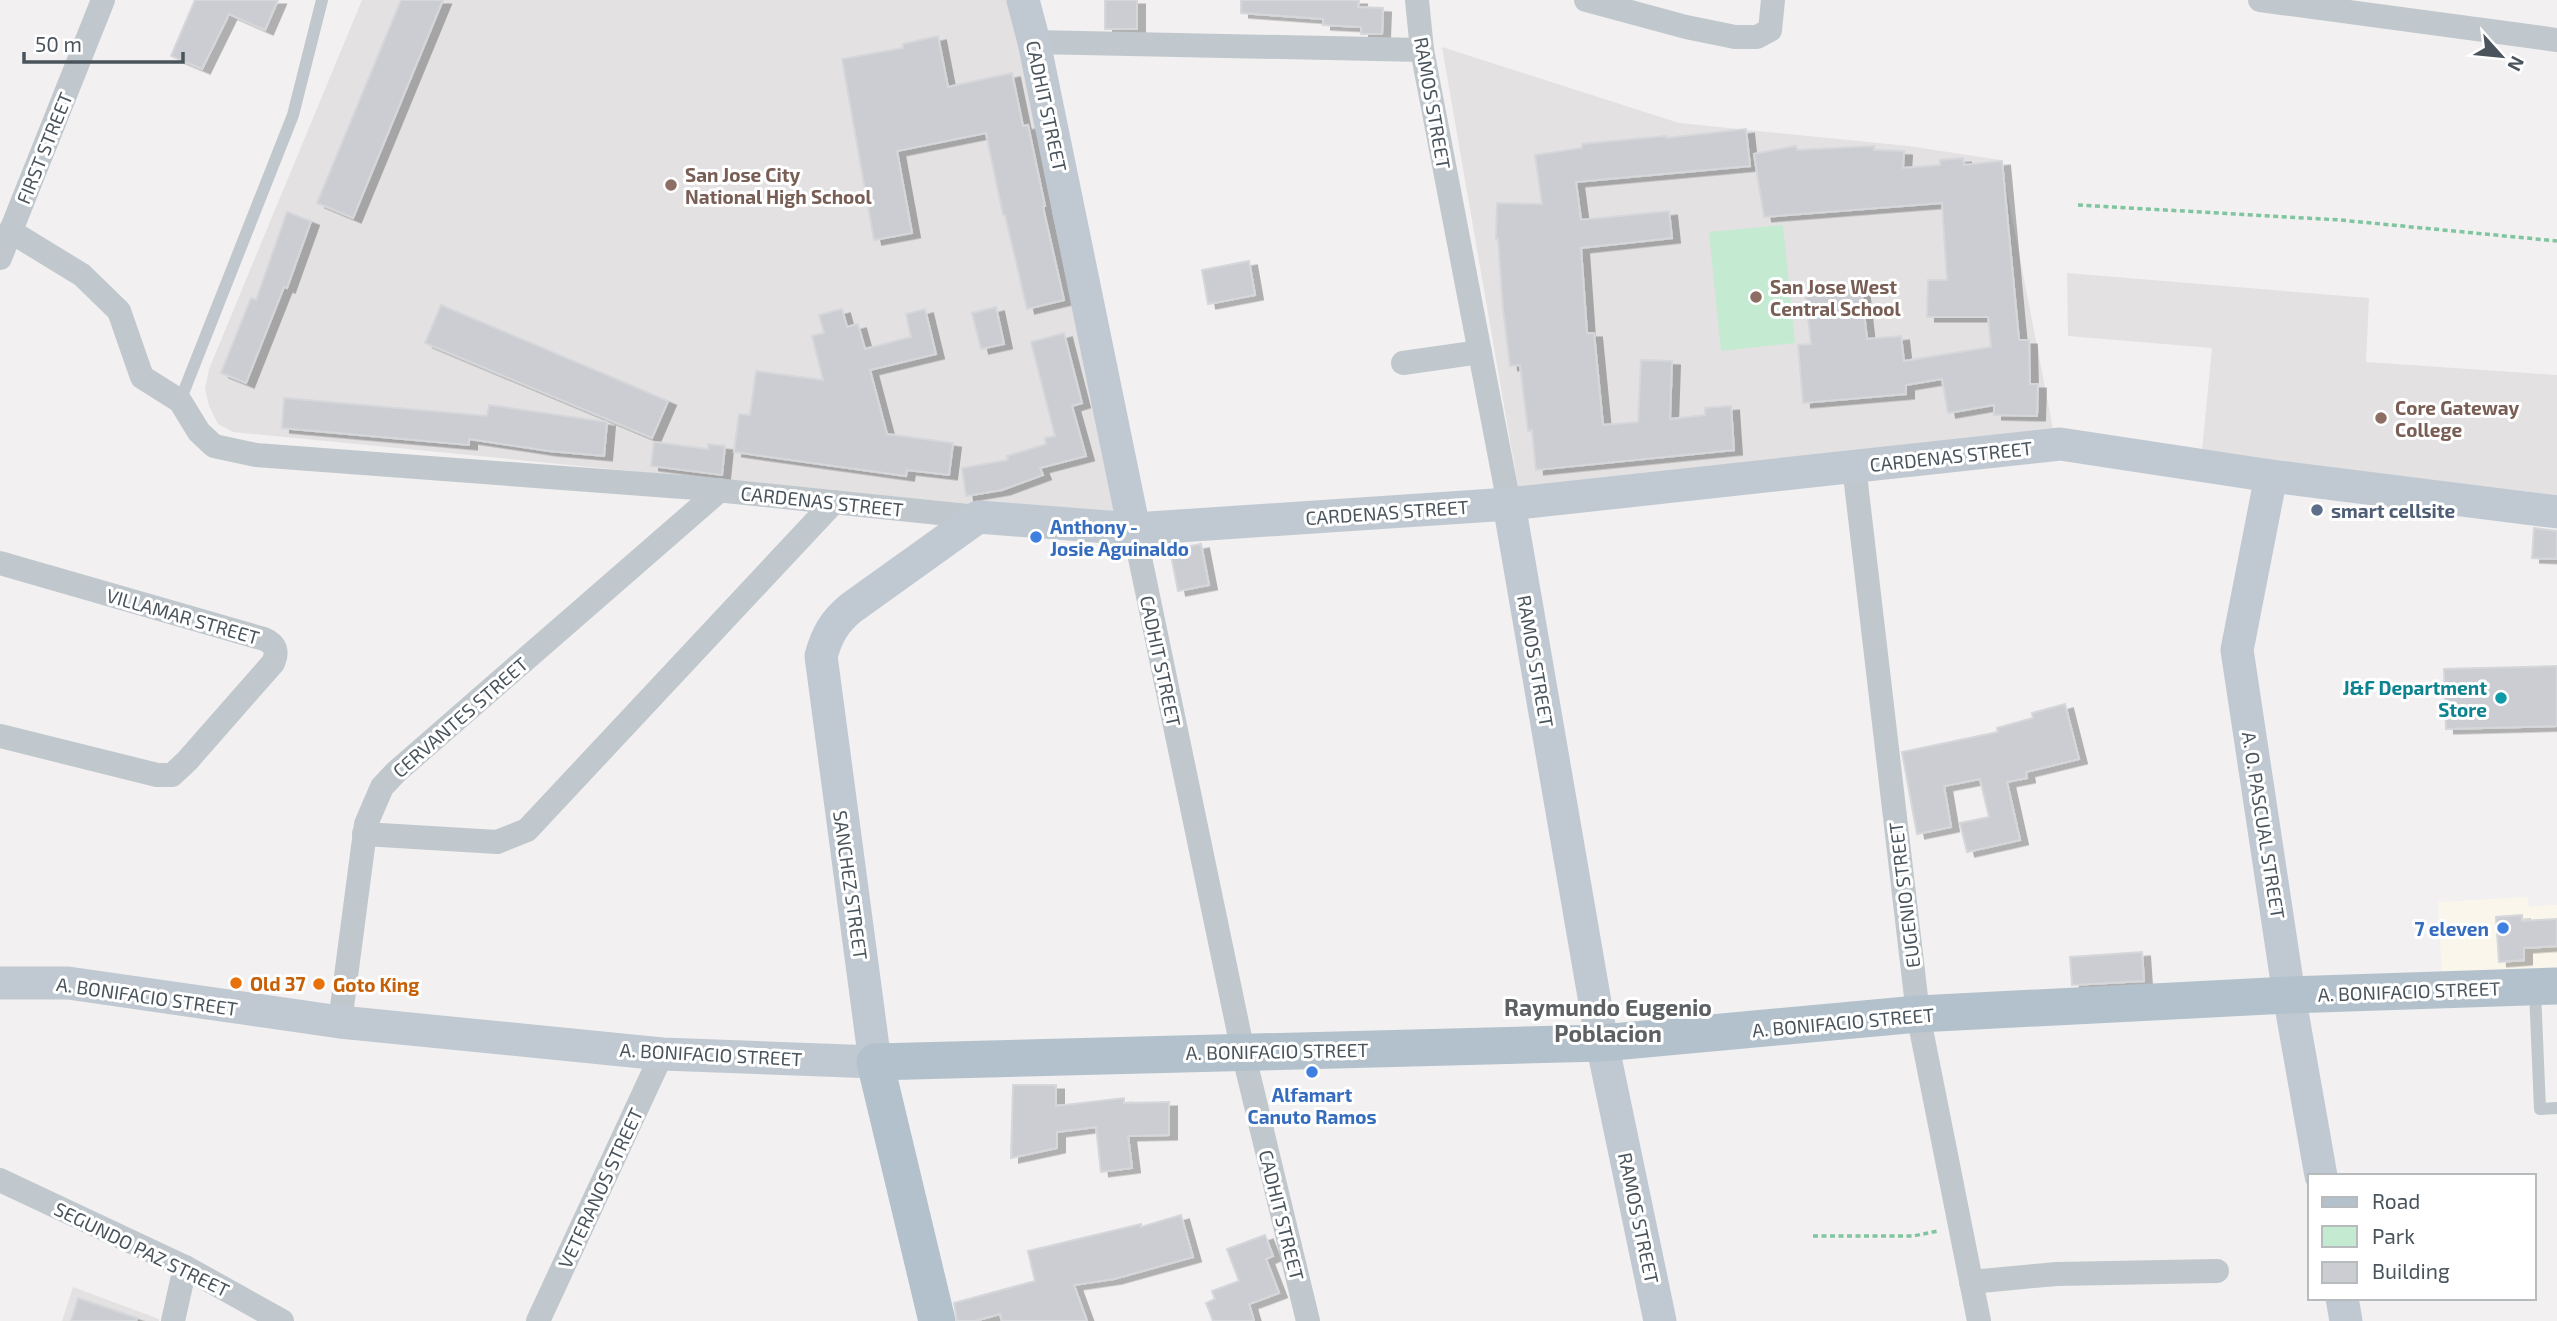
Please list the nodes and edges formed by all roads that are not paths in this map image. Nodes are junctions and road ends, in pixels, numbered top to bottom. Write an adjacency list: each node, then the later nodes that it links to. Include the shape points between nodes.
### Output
1 (103, 0): 11 (street, FIRST STREET)
2 (322, 0): 15 (lane, via 293,115)
3 (1023, 0): 9 (street, CADHIT STREET)
4 (1417, 0): 10 (street, RAMOS STREET)
5 (1773, 0): 7 (street, via 1770,30 1757,37 1686,27)
6 (2260, 0): 8 (street)
7 (1596, 1)
8 (2557, 40)
9 (1034, 43): 10 (street); 23 (street, CADHIT STREET)
10 (1422, 50): 13 (street, RAMOS STREET)
11 (10, 231): 12 (street, FIRST STREET); 15 (street, via 82,275 120,311 142,377)
12 (0, 258)
13 (1480, 352): 14 (street); 20 (street, RAMOS STREET)
14 (1403, 363)
15 (180, 401): 18 (street, CARDENAS STREET, via 199,432 214,446 256,455)
16 (1854, 466): 17 (street, CARDENAS STREET, via 2060,444); 20 (street, CARDENAS STREET); 30 (street, EUGENIO STREET)
17 (2271, 476): 21 (street, CARDENAS STREET); 29 (street, A. O. PASCUAL STREET, via 2237,650)
18 (720, 491): 19 (street, CARDENAS STREET); 26 (street, CERVANTES STREET, via 396,772 373,803)
19 (834, 502): 22 (street, CARDENAS STREET); 26 (street, via 527,830 497,842)
20 (1509, 504): 23 (street, CARDENAS STREET); 32 (street, RAMOS STREET)
21 (2557, 512)
22 (978, 517): 23 (street, CARDENAS STREET); 35 (street, SANCHEZ STREET, via 838,619 821,656)
23 (1134, 529): 33 (street, CADHIT STREET)
24 (0, 564): 25 (street, VILLAMAR STREET, via 264,639 274,645 276,653 273,663 172,775)
25 (0, 736)
26 (364, 834): 31 (street, CERVANTES STREET)
27 (0, 983): 31 (street, A. BONIFACIO STREET, via 68,983)
28 (2546, 987): 29 (main road, A. BONIFACIO STREET); 36 (lane, via 2540,1109)
29 (2289, 995): 30 (main road, A. BONIFACIO STREET); 37 (street, A. O. PASCUAL STREET)
30 (1919, 1014): 32 (main road, A. BONIFACIO STREET); 41 (street, EUGENIO STREET)
31 (340, 1022): 34 (street, A. BONIFACIO STREET)
32 (1602, 1043): 33 (main road, A. BONIFACIO STREET); 48 (street, RAMOS STREET)
33 (1243, 1052): 35 (main road, A. BONIFACIO STREET); 47 (street, CADHIT STREET)
34 (662, 1054): 35 (street, A. BONIFACIO STREET); 45 (street, VETERANOS STREET)
35 (875, 1062): 46 (main road, SANCHEZ STREET)
36 (2557, 1108)
37 (2320, 1174)
38 (0, 1180): 39 (street, SEGUNDO PAZ STREET)
39 (185, 1267): 43 (street); 44 (street, SEGUNDO PAZ STREET)
40 (2217, 1271): 41 (street, via 2056,1274)
41 (1971, 1282): 49 (street, EUGENIO STREET)
42 (2342, 1300): 50 (street)
43 (173, 1321)
44 (282, 1321)
45 (538, 1321)
46 (937, 1321)
47 (1308, 1321)
48 (1660, 1321)
49 (1979, 1321)
50 (2346, 1321)

